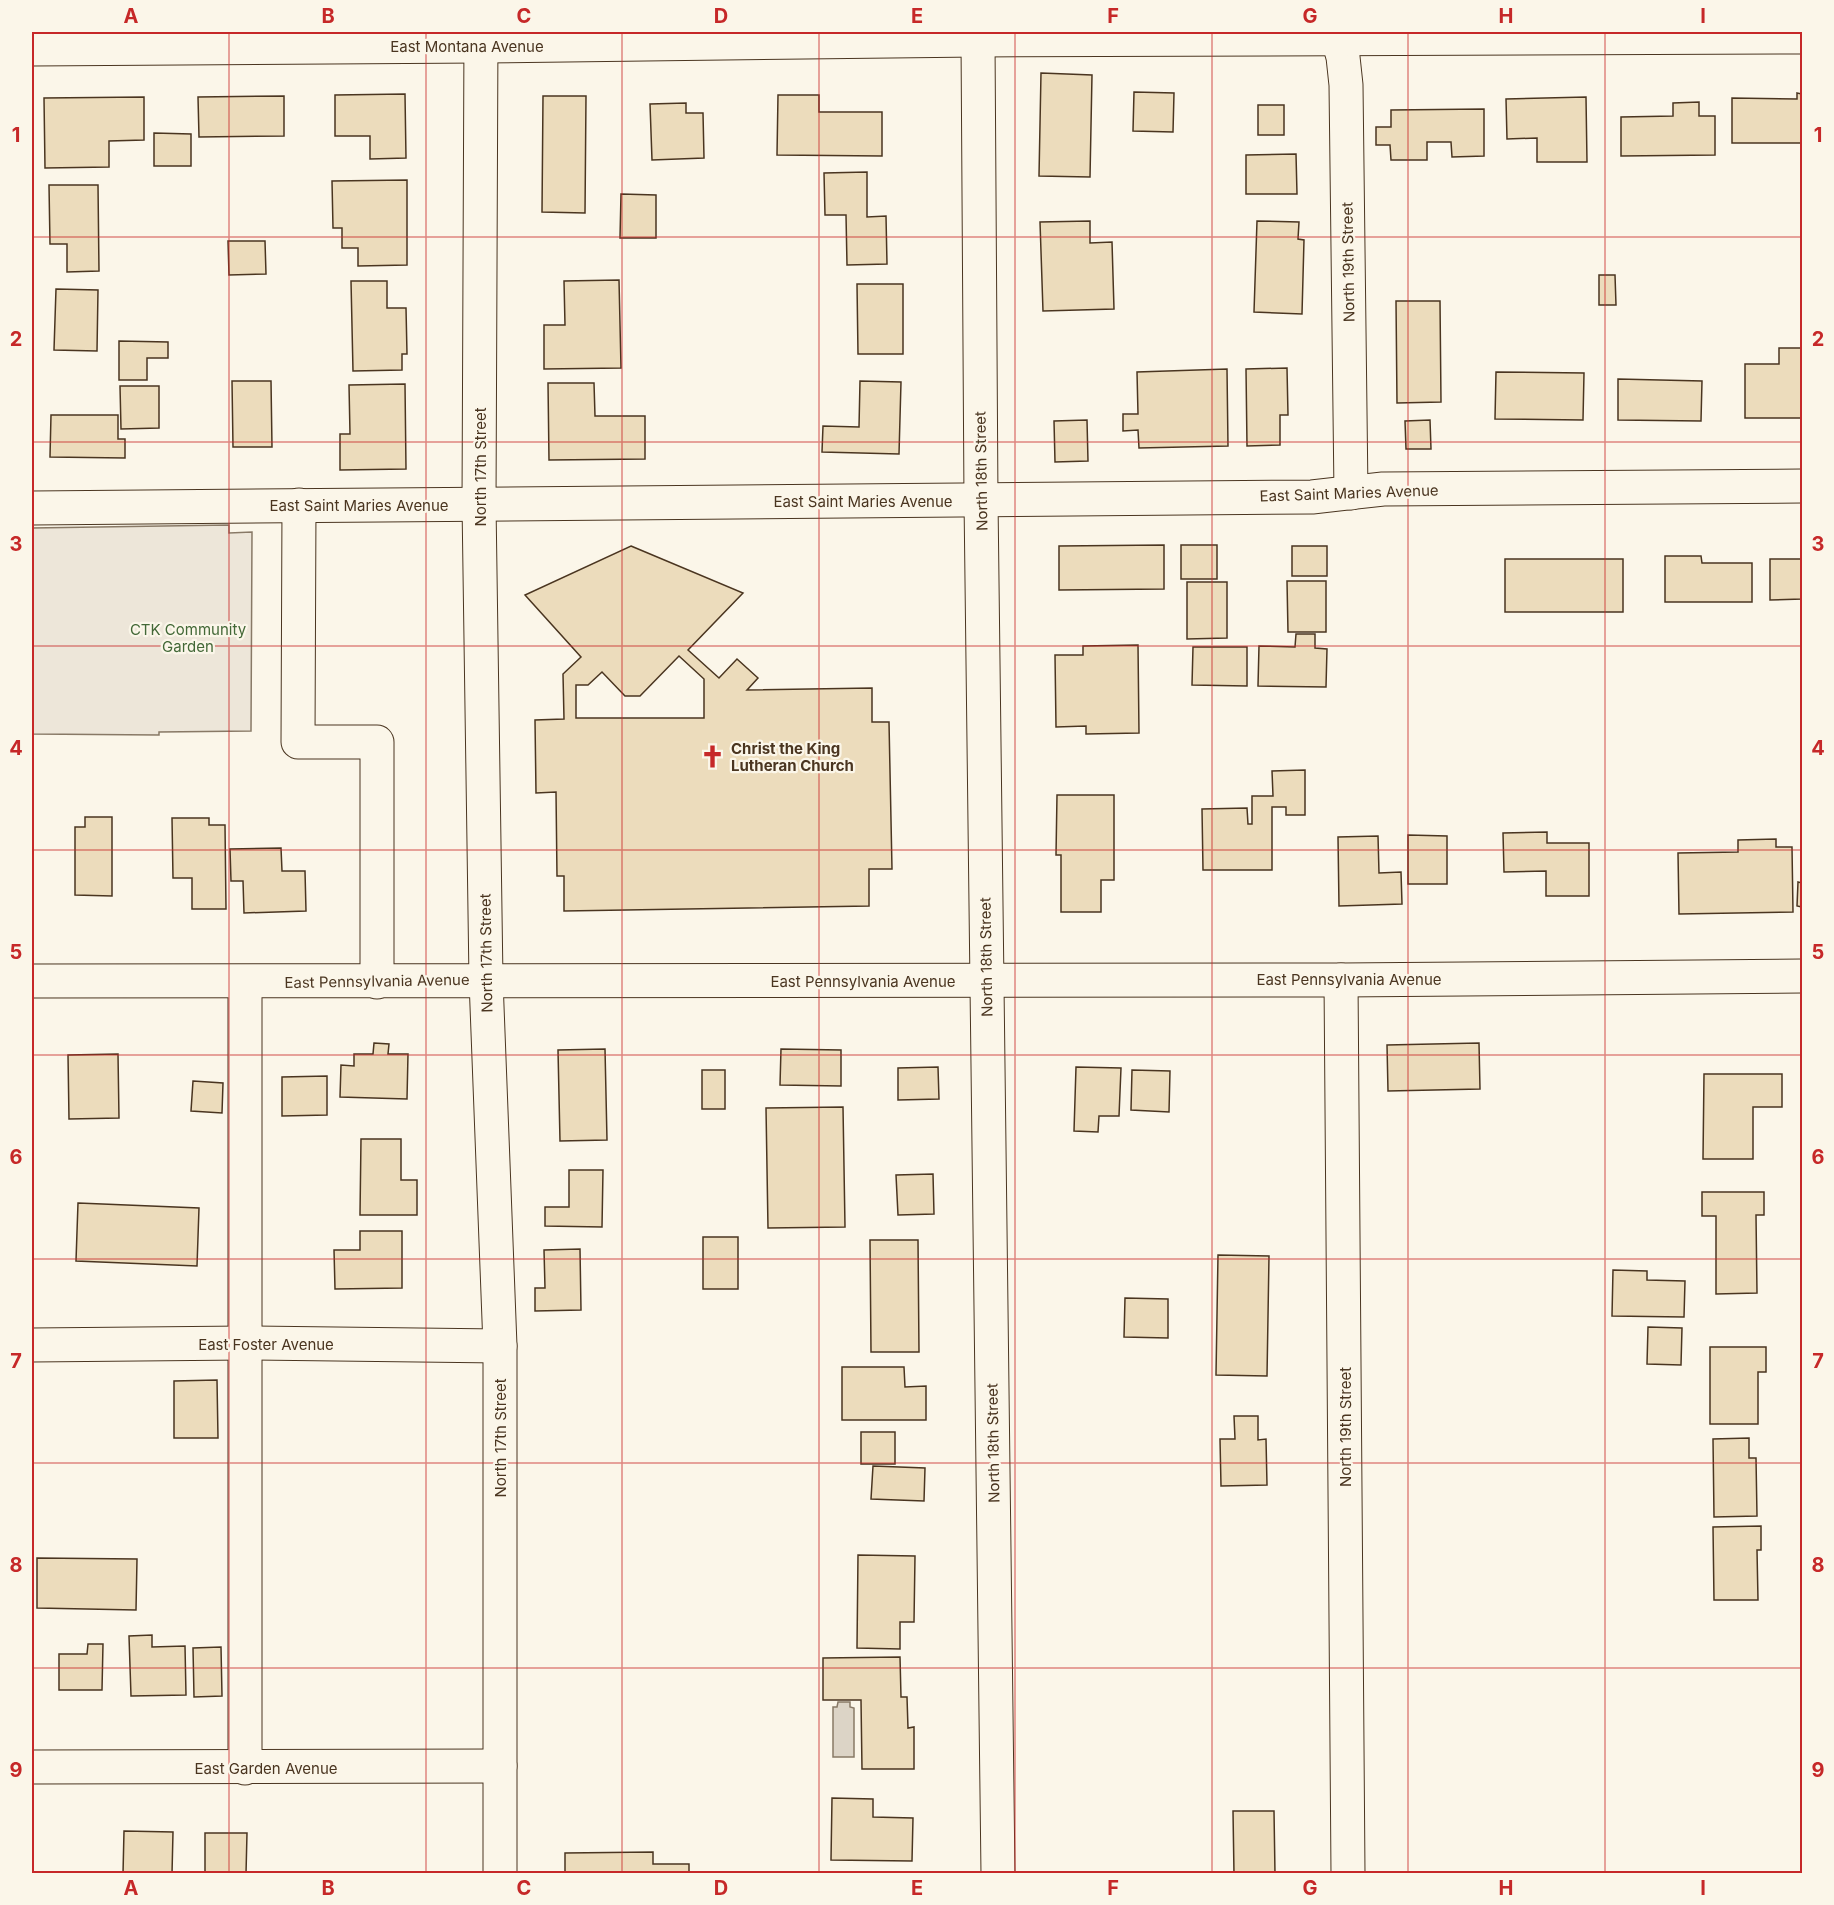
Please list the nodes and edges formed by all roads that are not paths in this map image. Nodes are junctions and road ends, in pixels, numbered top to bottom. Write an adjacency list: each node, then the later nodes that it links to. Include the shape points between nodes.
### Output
1 (1337, 35): 2 (street, East Montana Avenue); 4 (street, East Montana Avenue); 7 (street, North 19th Street, via 1346,85)
2 (1803, 37)
3 (481, 39): 4 (street, East Montana Avenue); 5 (street, East Montana Avenue); 9 (street, North 17th Street)
4 (978, 40): 8 (street, North 18th Street)
5 (32, 49)
6 (1803, 486): 7 (street, East Saint Maries Avenue, via 1383,489)
7 (1351, 493): 8 (street, East Saint Maries Avenue, via 1312,497)
8 (981, 500): 9 (street, East Saint Maries Avenue); 16 (street, North 18th Street)
9 (479, 504): 10 (street, East Saint Maries Avenue); 13 (street, North 17th Street)
10 (299, 505): 11 (street, East Saint Maries Avenue); 18 (street, via 298,742 377,742)
11 (32, 508)
12 (1803, 976): 14 (street, East Pennsylvania Avenue)
13 (486, 980): 16 (street, East Pennsylvania Avenue); 18 (street, East Pennsylvania Avenue); 21 (street, North 17th Street)
14 (1341, 980): 16 (street, East Pennsylvania Avenue); 27 (street, North 19th Street)
15 (32, 981): 17 (street, East Pennsylvania Avenue)
16 (986, 981): 26 (street, North 18th Street)
17 (245, 982): 18 (street, East Pennsylvania Avenue); 19 (street)
18 (377, 982)
19 (245, 1344): 20 (street, East Foster Avenue); 21 (street, East Foster Avenue); 24 (street)
20 (32, 1345)
21 (500, 1346): 22 (street, North 17th Street)
22 (500, 1766): 24 (street, East Garden Avenue); 25 (street, North 17th Street)
23 (32, 1767): 24 (street, East Garden Avenue)
24 (245, 1768)
25 (500, 1874)
26 (998, 1874)
27 (1348, 1874)

